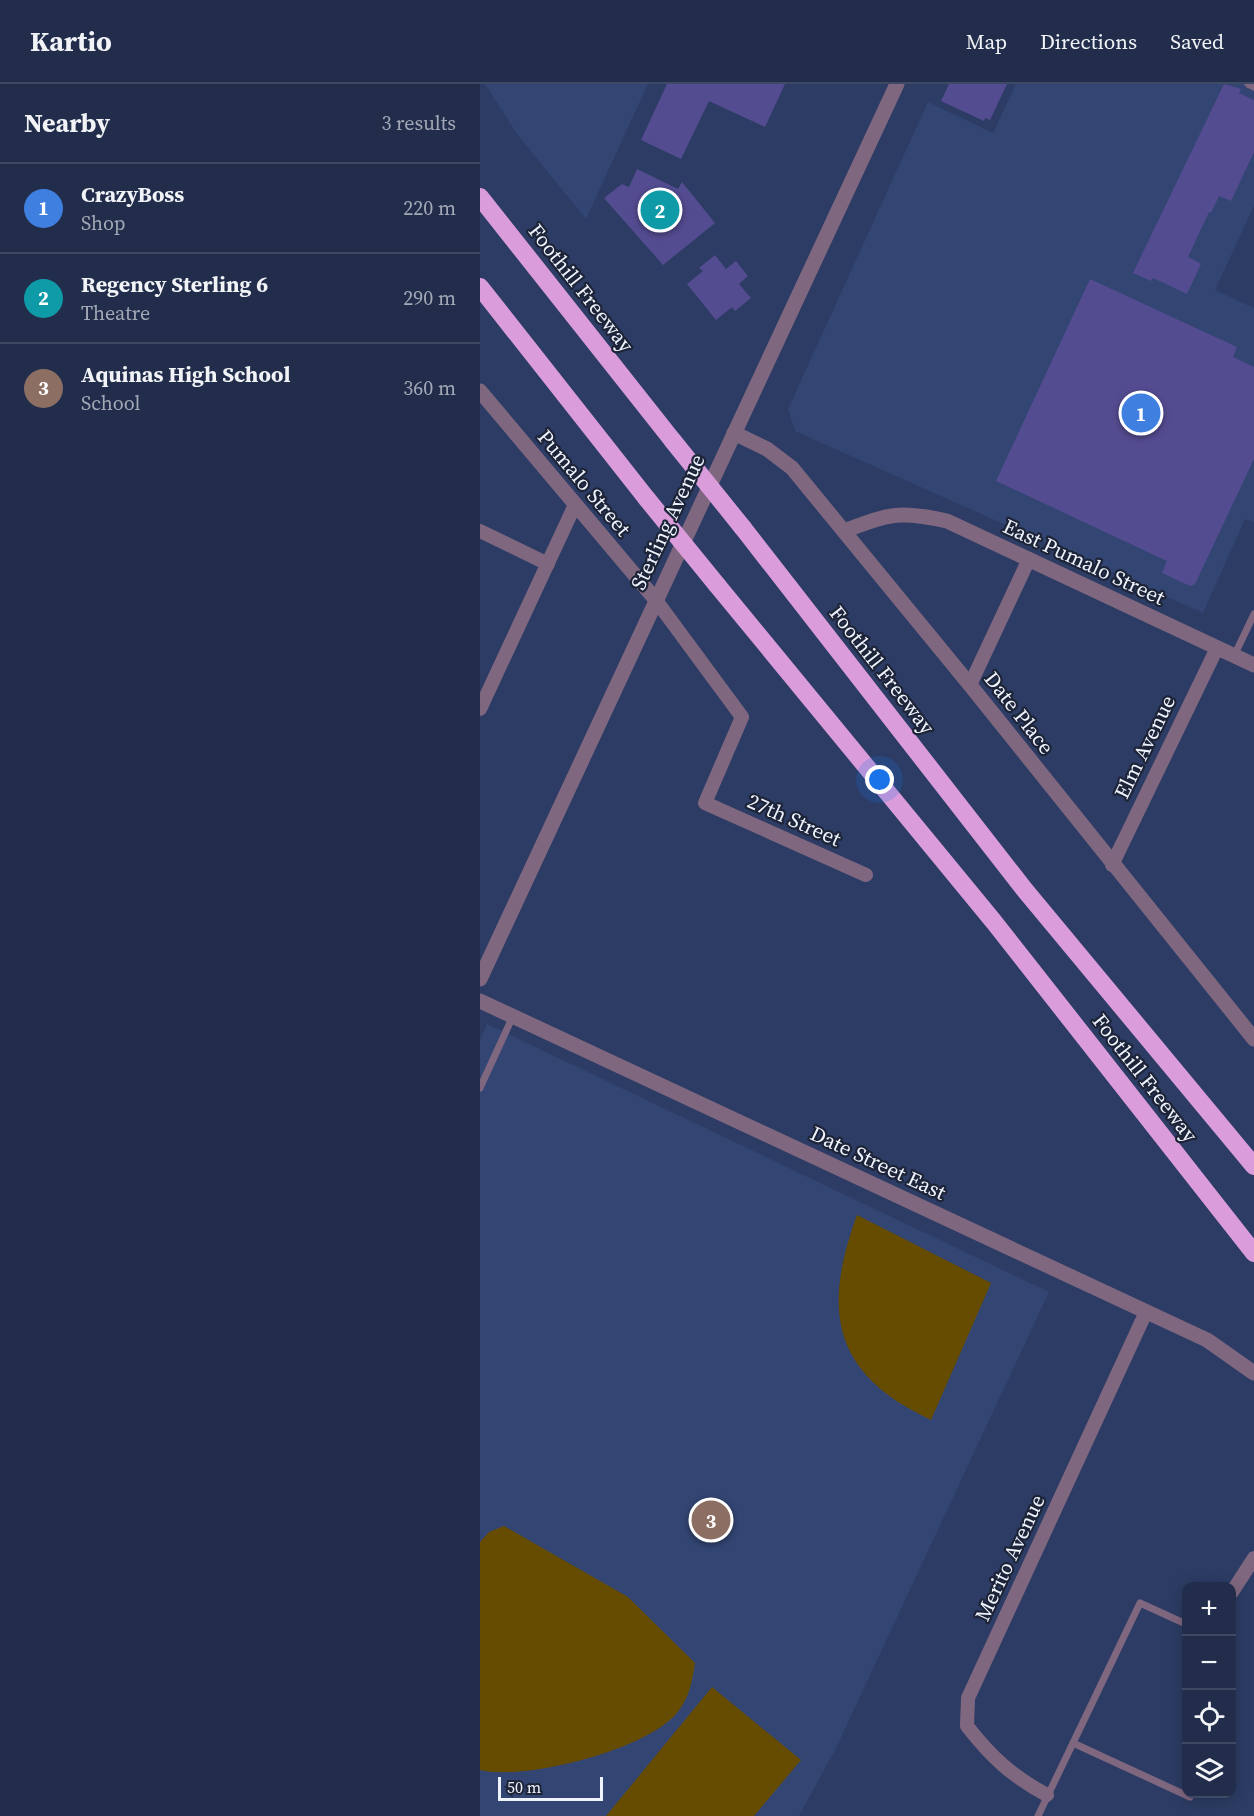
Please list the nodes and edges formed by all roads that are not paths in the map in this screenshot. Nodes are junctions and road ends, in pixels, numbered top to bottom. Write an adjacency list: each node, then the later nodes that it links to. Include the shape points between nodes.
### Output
1 (897, 84): 7 (street, Sterling Avenue)
2 (1248, 84): 3 (lane)
3 (1254, 87)
4 (480, 197): 28 (highway, Foothill Freeway, bridge, via 1024,889)
5 (480, 287): 29 (highway, Foothill Freeway, bridge, via 647,499 994,922)
6 (480, 391): 8 (street, Pumalo Street)
7 (734, 433): 10 (street, Date Place, via 767,449 792,468); 13 (street, Sterling Avenue)
8 (574, 507): 12 (street); 13 (street, Pumalo Street)
9 (480, 531): 12 (street)
10 (844, 531): 11 (street, East Pumalo Street, via 891,514 916,514 946,521); 18 (street, Date Place)
11 (1029, 559): 15 (street, East Pumalo Street); 18 (street)
12 (548, 564): 19 (street)
13 (655, 599): 20 (street, Pumalo Street, via 742,717); 23 (street, Sterling Avenue)
14 (1254, 614): 16 (lane)
15 (1216, 648): 16 (street, East Pumalo Street); 21 (street, Elm Avenue)
16 (1234, 656): 17 (street, East Pumalo Street)
17 (1254, 665)
18 (970, 685): 21 (street, Date Place)
19 (480, 709)
20 (705, 803): 22 (street, 27th Street)
21 (1112, 865): 26 (street, Date Place)
22 (866, 875)
23 (480, 979)
24 (480, 1000): 25 (street, Date Street East)
25 (513, 1016): 27 (lane); 30 (street, Date Street East)
26 (1254, 1039)
27 (480, 1088)
28 (1254, 1166)
29 (1254, 1253)
30 (1146, 1312): 31 (street, Date Street East, via 1207,1340); 37 (street, Merito Avenue, via 968,1698 967,1726 993,1759)
31 (1254, 1372)
32 (1254, 1558): 33 (street)
33 (1236, 1586)
34 (1182, 1622): 35 (lane, via 1140,1603)
35 (1073, 1743): 36 (lane); 37 (lane)
36 (1182, 1793)
37 (1047, 1795): 38 (lane)
38 (1038, 1816)

